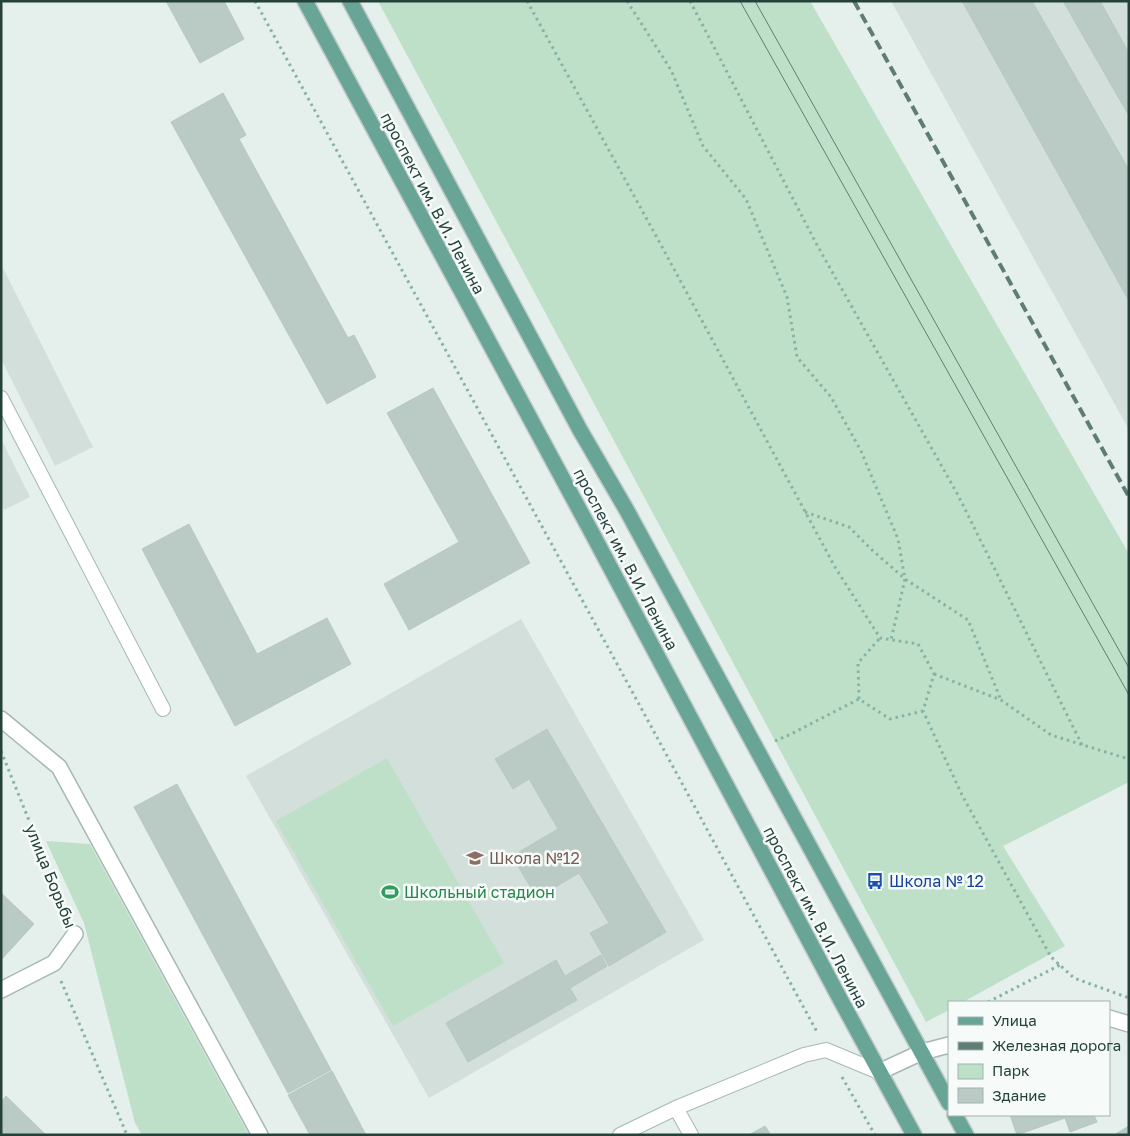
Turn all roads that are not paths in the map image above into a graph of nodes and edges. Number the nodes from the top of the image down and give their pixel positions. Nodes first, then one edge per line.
1 (305, 1) edge
2 (350, 1) edge
3 (1, 398) edge
4 (163, 709) dead end
5 (1, 719) edge
6 (75, 934) road end
7 (1, 990) edge
8 (1110, 1018) edge
9 (1129, 1024) edge
10 (948, 1045) edge
11 (922, 1052) junction
12 (879, 1072) junction
13 (948, 1101) edge
14 (676, 1108) junction
15 (956, 1116) edge
16 (260, 1135) edge
17 (620, 1135) edge
18 (690, 1135) edge
19 (914, 1135) edge
20 (966, 1135) edge

1 - 12 main road, проспект им. В.И. Ленина
2 - 11 main road, проспект им. В.И. Ленина
3 - 4 lane
5 - 16 street
6 - 7 street, улица Борьбы
8 - 9 street
10 - 11 street
11 - 12 street
11 - 13 main road, проспект им. В.И. Ленина
12 - 14 lane
12 - 19 main road, проспект им. В.И. Ленина
14 - 17 lane
14 - 18 lane
15 - 20 main road

